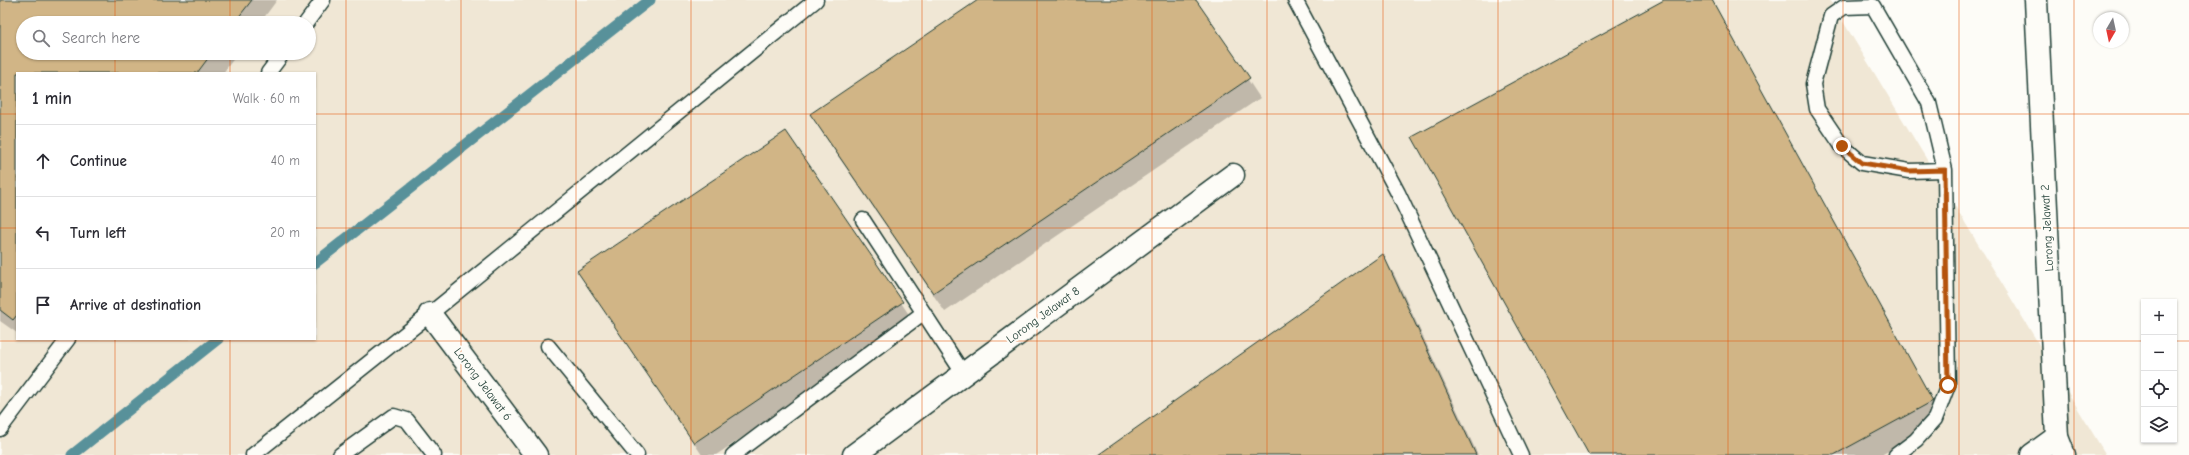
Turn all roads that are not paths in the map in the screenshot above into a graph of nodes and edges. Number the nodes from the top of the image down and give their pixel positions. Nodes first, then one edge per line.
1 (323, 0) edge
2 (816, 0) edge
3 (1295, 0) edge
4 (2036, 0) edge
5 (1871, 3) edge
6 (311, 16) edge
7 (278, 60) edge
8 (269, 72) edge
9 (1945, 170) junction
10 (1233, 175) dead end
11 (863, 220) dead end
12 (923, 313) junction
13 (430, 314) junction
14 (67, 340) edge
15 (548, 346) dead end
16 (963, 373) junction
17 (0, 429) edge
18 (2061, 446) edge
19 (253, 455) edge
20 (340, 455) edge
21 (434, 455) edge
22 (536, 455) edge
23 (637, 455) edge
24 (734, 455) edge
25 (854, 455) edge
26 (1522, 455) edge
27 (1896, 455) edge
28 (2032, 455) edge

1 - 6 lane
2 - 13 lane
3 - 26 lane
4 - 18 street, Lorong Jelawat 2
5 - 9 lane
5 - 9 lane
7 - 8 lane
9 - 27 lane
10 - 16 street, Lorong Jelawat 8
11 - 12 lane
12 - 16 lane
12 - 24 lane
13 - 19 lane
13 - 22 street, Lorong Jelawat 6
14 - 17 lane
15 - 23 lane
16 - 25 street, Lorong Jelawat 8
18 - 28 street
20 - 21 lane

